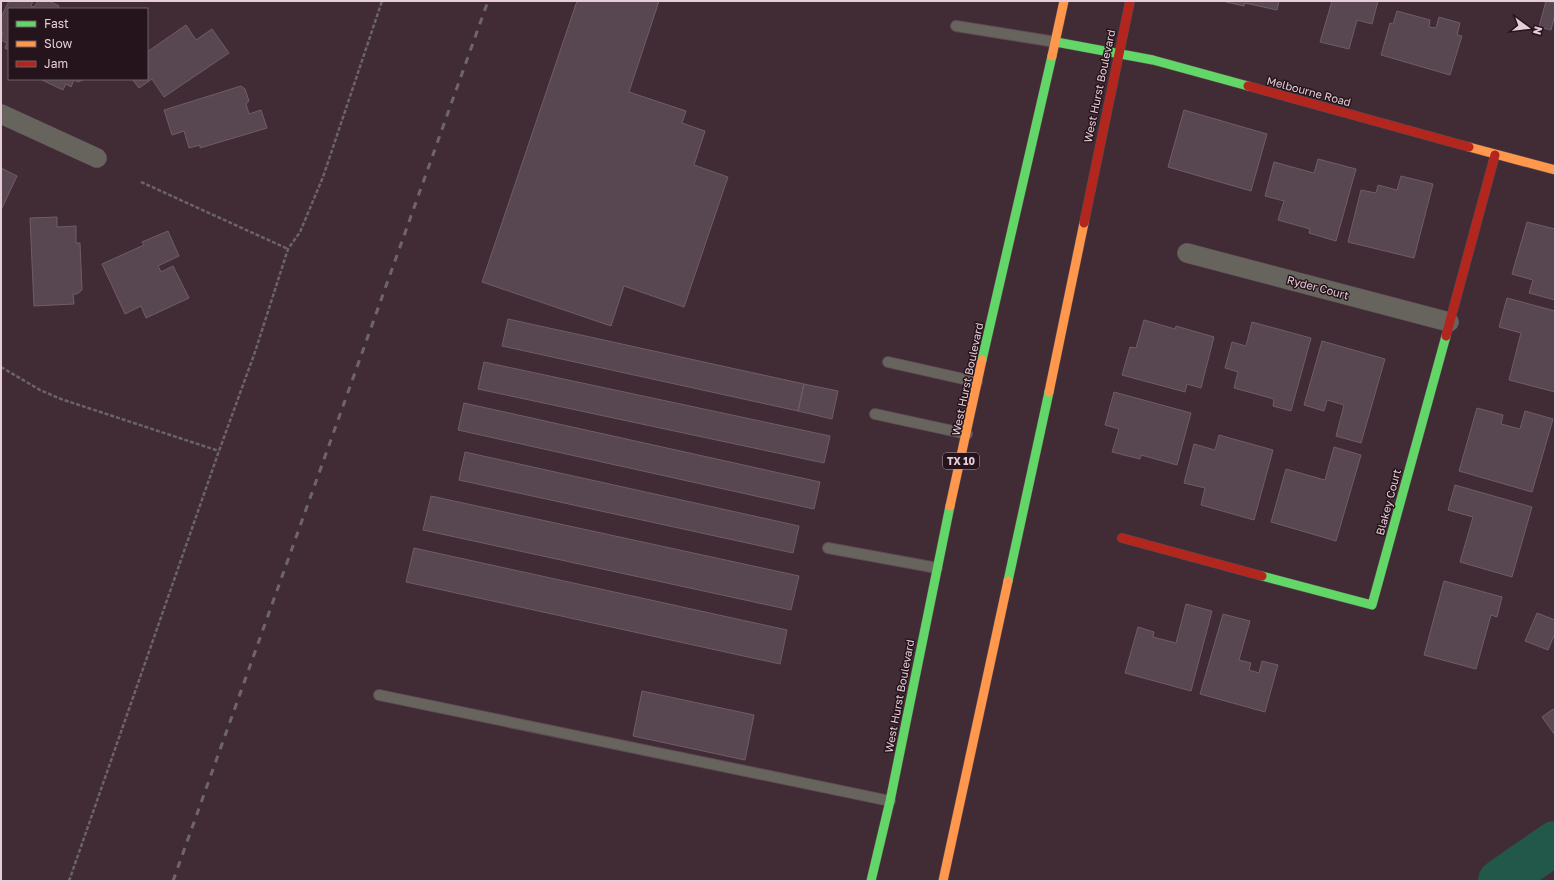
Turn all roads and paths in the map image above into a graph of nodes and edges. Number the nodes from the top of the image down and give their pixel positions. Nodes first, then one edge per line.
1 (382, 1) edge
2 (1064, 1) edge
3 (1130, 1) edge
4 (956, 26) dead end
5 (1056, 42) junction
6 (1118, 54) junction
7 (1, 114) edge
8 (1495, 154) junction
9 (97, 158) dead end
10 (1555, 170) edge
11 (141, 182) dead end
12 (288, 249) junction
13 (1187, 253) dead end
14 (1449, 322) junction
15 (888, 362) dead end
16 (1, 367) edge
17 (977, 382) junction
18 (875, 414) dead end
19 (967, 434) junction
20 (219, 451) junction
21 (1122, 538) dead end
22 (828, 548) dead end
23 (937, 568) junction
24 (378, 695) dead end
25 (890, 801) junction
26 (70, 881) edge
27 (871, 881) edge
28 (943, 881) edge

1 - 12 path
2 - 5 main road, West Hurst Boulevard / TX 10
3 - 6 main road, West Hurst Boulevard
4 - 5 lane
5 - 6 main road, Melbourne Road
5 - 17 main road, West Hurst Boulevard / TX 10
6 - 8 main road, Melbourne Road
6 - 28 main road, West Hurst Boulevard
7 - 9 street
8 - 10 main road, Melbourne Road
8 - 14 main road, Blakey Court
11 - 12 path
12 - 20 path
13 - 14 street, Ryder Court
14 - 21 main road, Blakey Court
15 - 17 lane
16 - 20 path
17 - 19 main road, West Hurst Boulevard / TX 10
18 - 19 lane
19 - 23 main road, West Hurst Boulevard / TX 10
20 - 26 path
22 - 23 lane
23 - 25 main road, West Hurst Boulevard / TX 10
24 - 25 lane
25 - 27 main road, West Hurst Boulevard / TX 10

